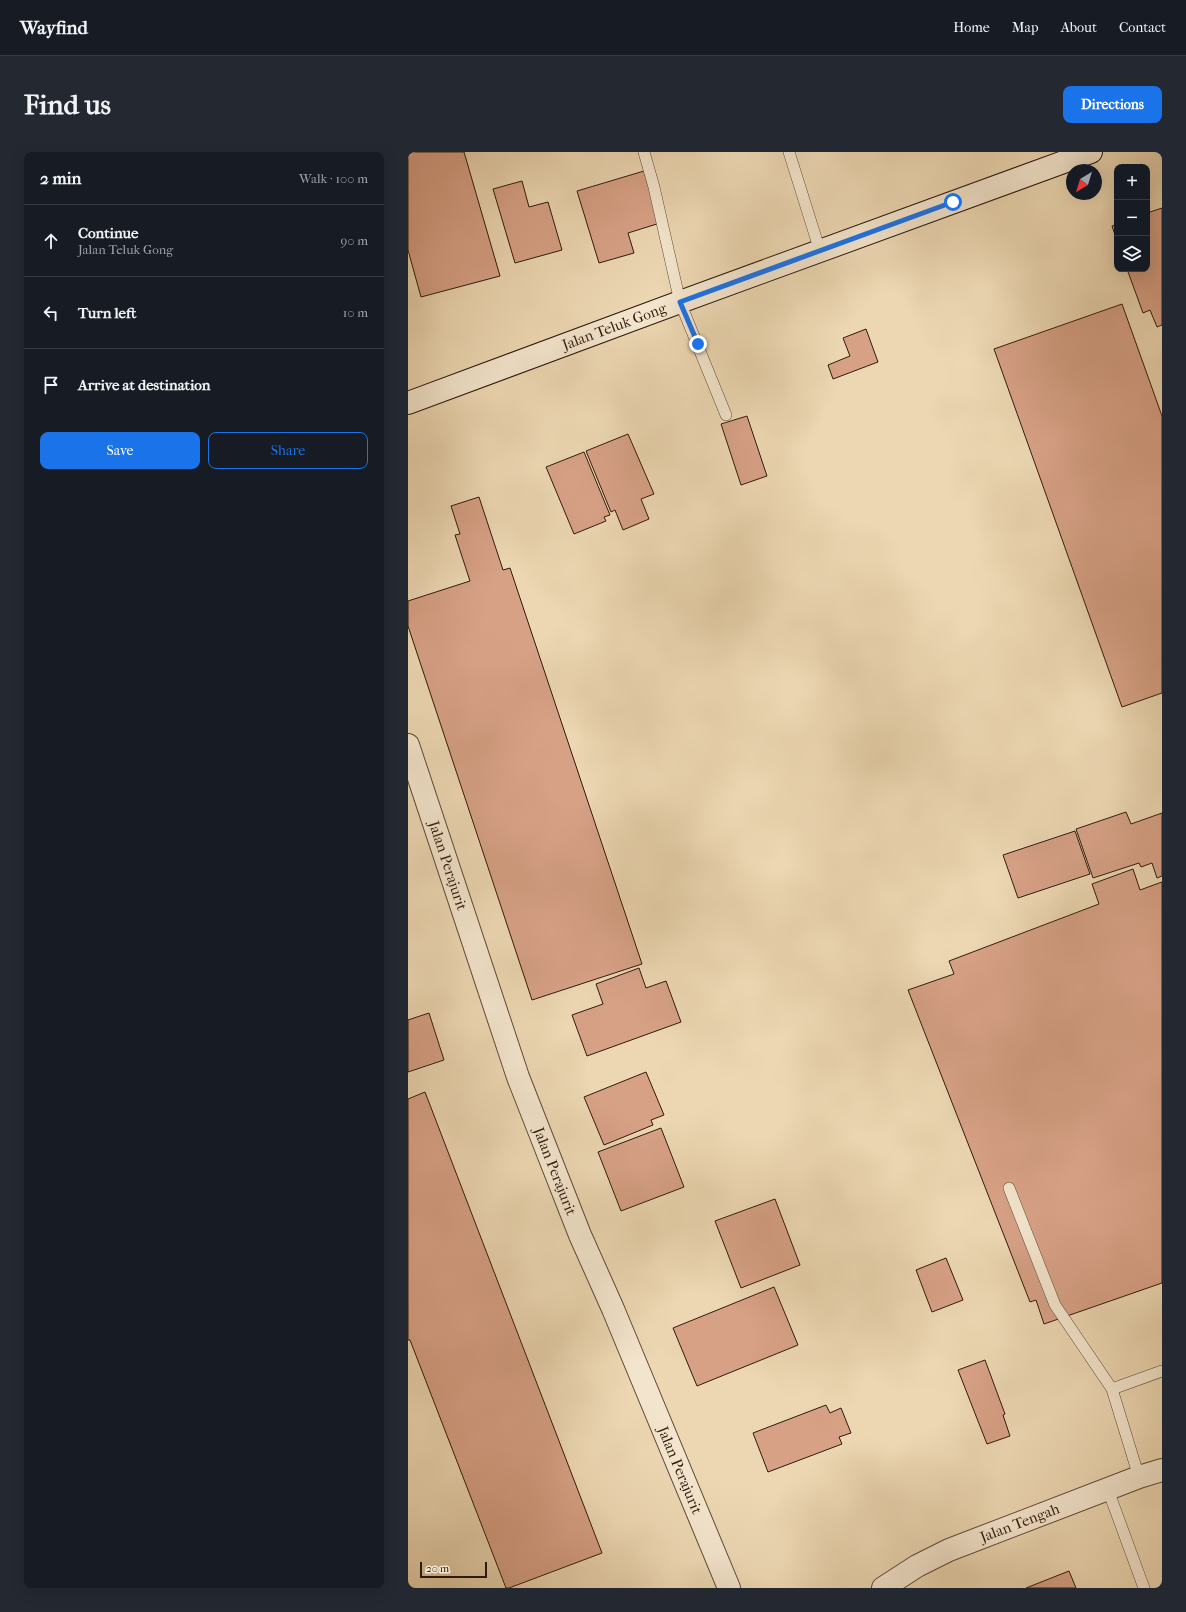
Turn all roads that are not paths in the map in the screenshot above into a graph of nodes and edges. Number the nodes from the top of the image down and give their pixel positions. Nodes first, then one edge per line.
1 (644, 152) edge
2 (789, 152) edge
3 (1091, 152) edge
4 (1055, 158) edge
5 (820, 251) junction
6 (680, 302) junction
7 (408, 403) edge
8 (726, 415) dead end
9 (408, 745) edge
10 (1009, 1188) dead end
11 (1162, 1370) edge
12 (1112, 1389) junction
13 (1162, 1470) edge
14 (1140, 1477) junction
15 (1108, 1490) junction
16 (729, 1588) edge
17 (883, 1588) edge
18 (1144, 1588) edge

1 - 6 lane
2 - 5 lane
3 - 4 street, Jalan Teluk Gong
4 - 5 street, Jalan Teluk Gong
5 - 6 street, Jalan Teluk Gong
6 - 7 street, Jalan Teluk Gong
6 - 8 lane
9 - 16 street, Jalan Perajurit
10 - 12 lane
11 - 12 lane
12 - 14 lane
13 - 14 street, Jalan Tengah
14 - 15 street, Jalan Tengah
15 - 17 street, Jalan Tengah
15 - 18 lane

